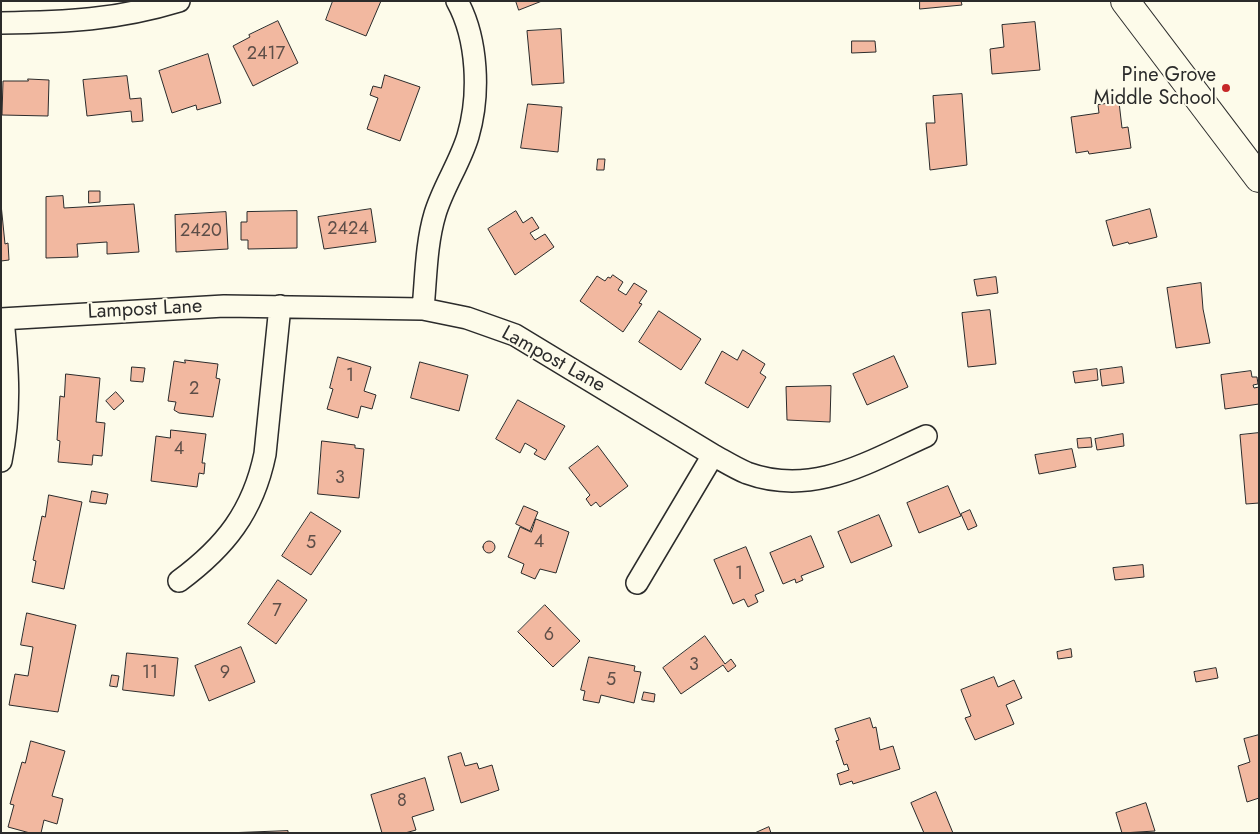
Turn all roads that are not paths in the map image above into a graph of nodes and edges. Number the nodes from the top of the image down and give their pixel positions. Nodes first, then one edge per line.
1 (179, 1) edge
2 (457, 1) edge
3 (1125, 1) edge
4 (1, 22) edge
5 (1259, 178) edge
6 (280, 306) junction
7 (423, 309) junction
8 (2, 319) edge
9 (926, 436) dead end
10 (713, 455) junction
11 (1, 461) edge
12 (179, 581) dead end
13 (637, 583) dead end

1 - 4 street
2 - 7 street
3 - 5 street
6 - 7 street, Lampost Lane
6 - 8 street, Lampost Lane
6 - 12 street
7 - 10 street, Lampost Lane
8 - 11 street
9 - 10 street, Lampost Lane
10 - 13 street

